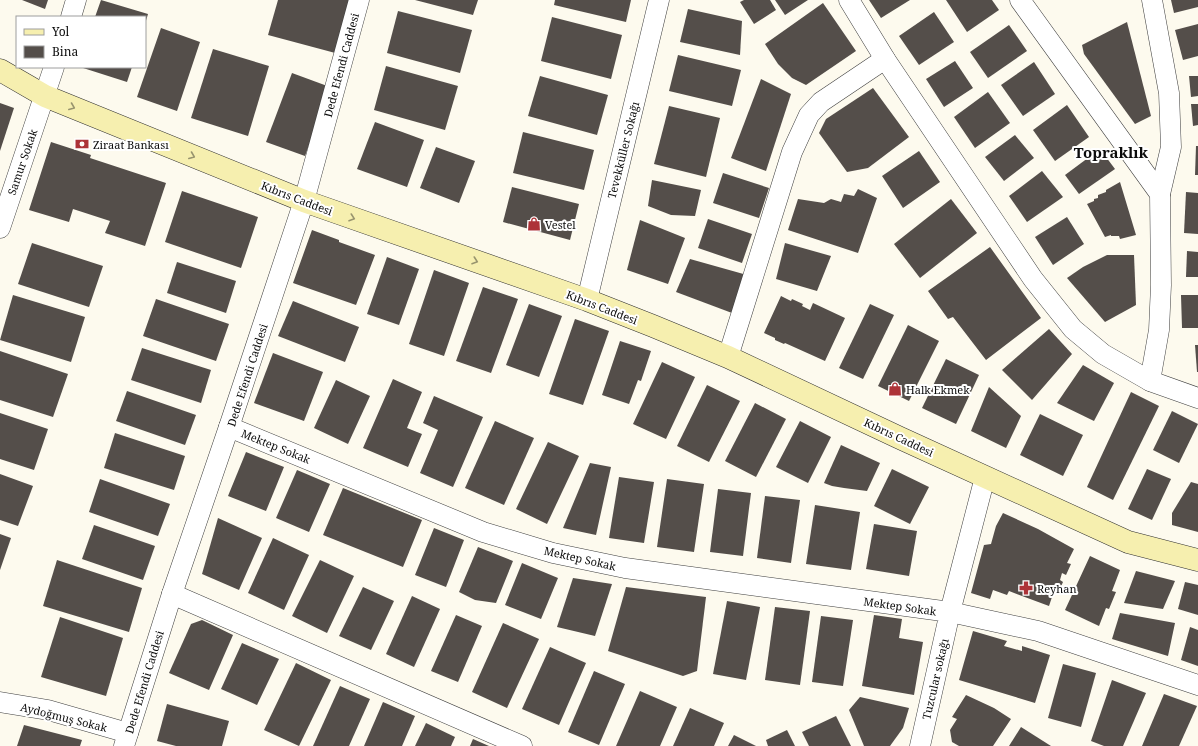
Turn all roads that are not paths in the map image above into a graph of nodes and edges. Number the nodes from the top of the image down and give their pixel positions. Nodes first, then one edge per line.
1 (76, 0) edge
2 (359, 0) edge
3 (659, 0) edge
4 (849, 0) edge
5 (1020, 0) edge
6 (1152, 0) edge
7 (71, 16) edge
8 (885, 59) junction
9 (54, 68) edge
10 (0, 70) edge
11 (45, 96) junction
12 (1160, 194) junction
13 (304, 201) junction
14 (0, 228) edge
15 (587, 300) junction
16 (728, 357) junction
17 (1150, 381) junction
18 (1198, 398) edge
19 (229, 427) junction
20 (985, 477) junction
21 (1198, 560) edge
22 (172, 594) junction
23 (950, 612) junction
24 (1198, 685) edge
25 (0, 702) edge
26 (126, 739) edge
27 (522, 746) edge
28 (920, 746) edge

1 - 7 street
2 - 13 street, Dede Efendi Caddesi
3 - 15 street, Tevekküller Sokağı
4 - 8 street
5 - 12 street
6 - 12 street
8 - 16 street
8 - 17 street
9 - 11 street, Samur Sokak
10 - 11 main road, Kıbrıs Caddesi
11 -> 13 main road, Kıbrıs Caddesi
11 - 14 street, Samur Sokak
12 - 17 street
13 -> 15 main road, Kıbrıs Caddesi
13 - 19 street, Dede Efendi Caddesi
15 - 16 main road, Kıbrıs Caddesi
16 - 20 main road, Kıbrıs Caddesi
17 - 18 street
19 - 22 street, Dede Efendi Caddesi
19 - 23 street, Mektep Sokak
20 - 21 main road, Kıbrıs Caddesi
20 - 23 street, Tuzcular sokağı
22 - 26 street, Dede Efendi Caddesi
22 - 27 street
23 - 24 street, Mektep Sokak
23 - 28 street, Tuzcular sokağı
25 - 26 street, Aydoğmuş Sokak

